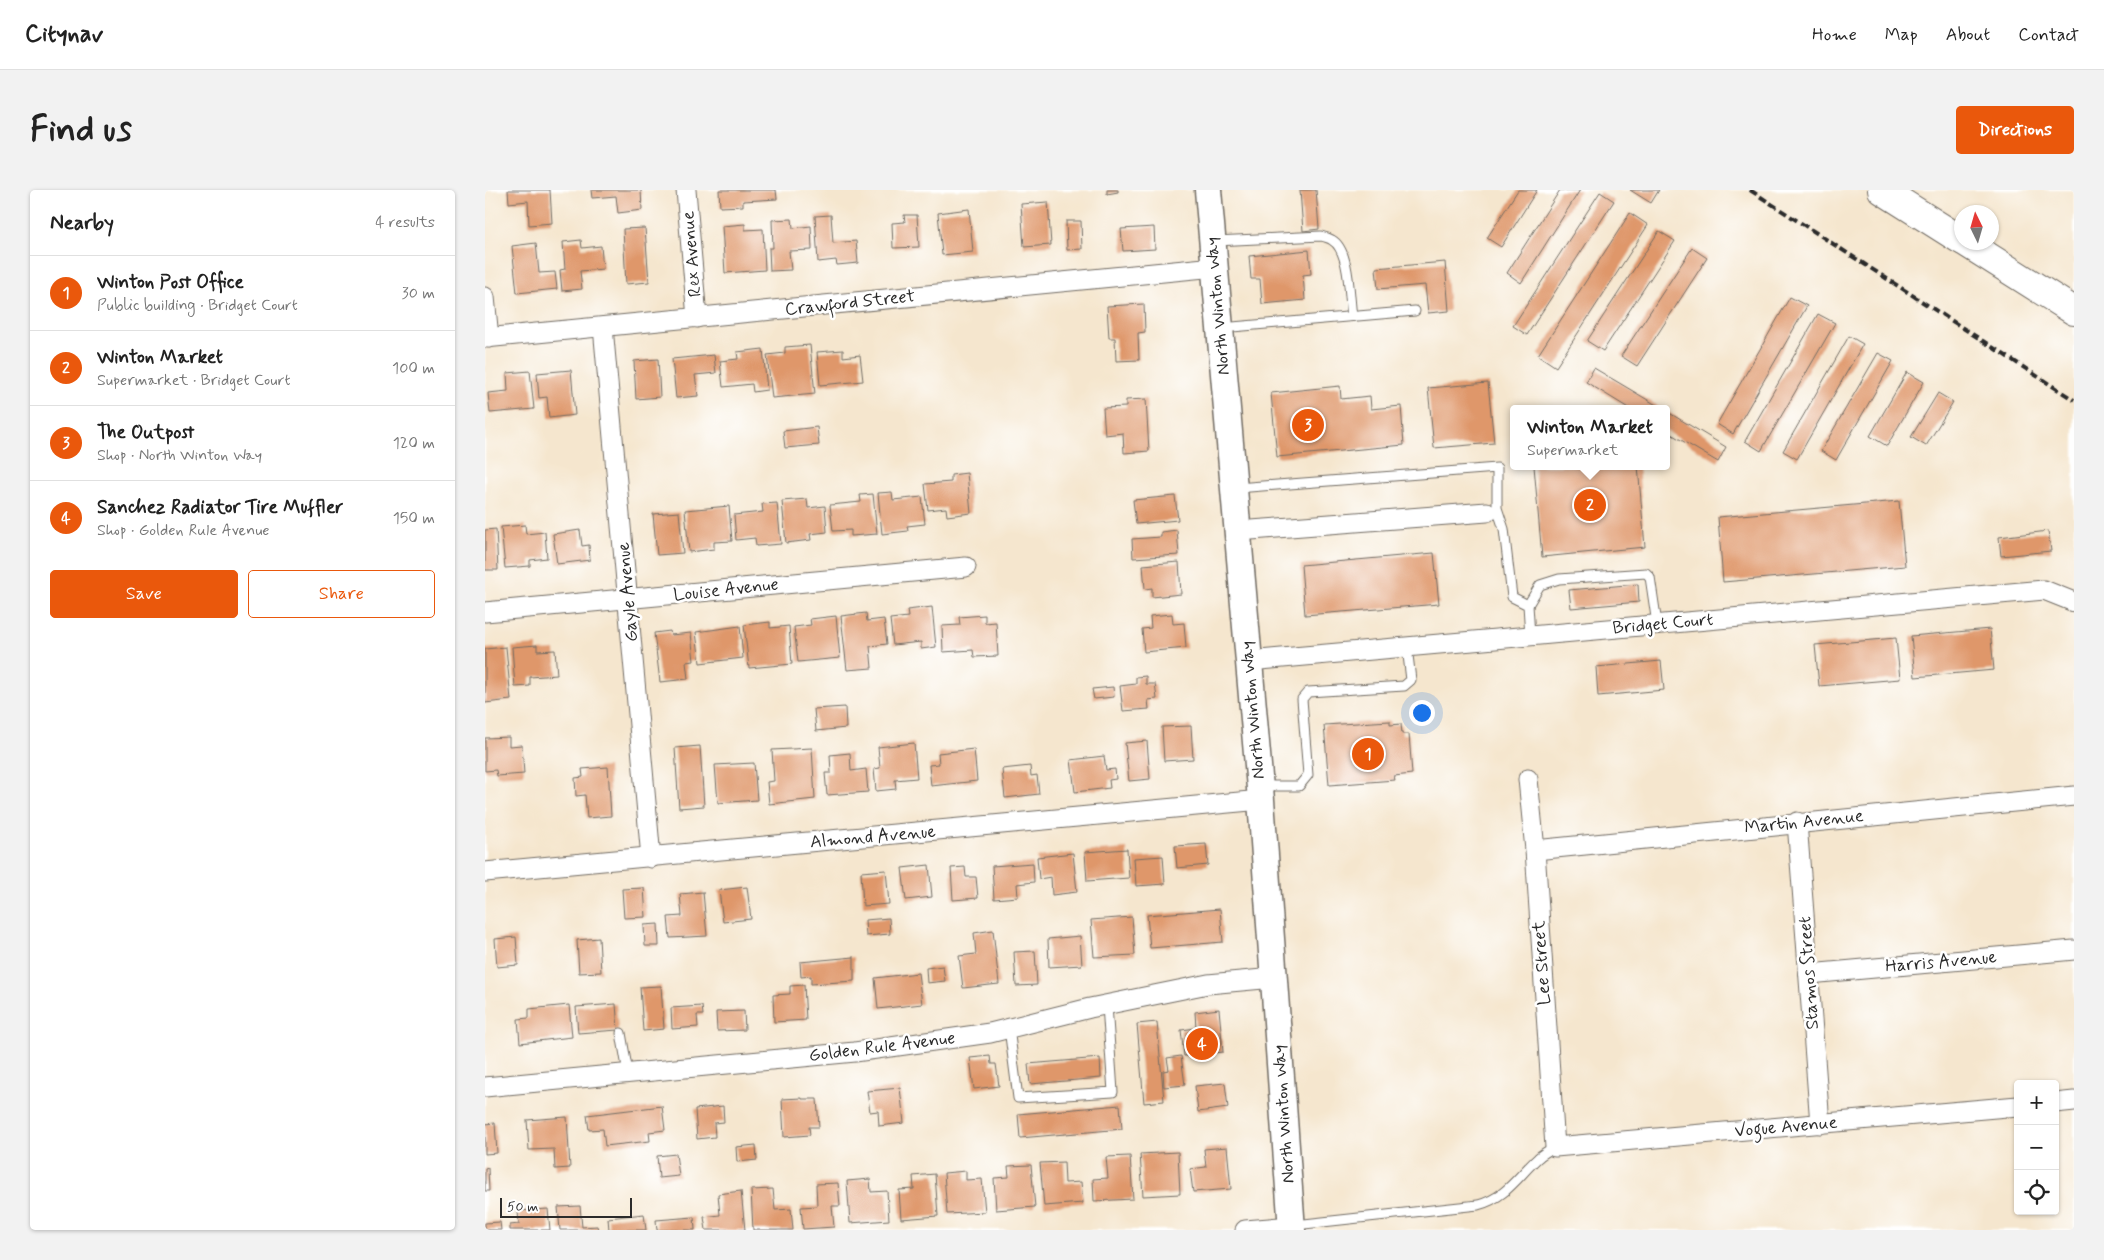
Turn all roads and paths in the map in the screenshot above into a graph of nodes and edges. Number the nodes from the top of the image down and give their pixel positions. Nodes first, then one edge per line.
1 (686, 190) edge
2 (1208, 190) edge
3 (1882, 190) edge
4 (1954, 236) edge
5 (1213, 241) junction
6 (1978, 250) edge
7 (1215, 267) junction
8 (485, 297) edge
9 (1415, 311) dead end
10 (2074, 311) edge
11 (1352, 316) junction
12 (697, 318) junction
13 (603, 327) junction
14 (1220, 328) junction
15 (487, 338) edge
16 (1234, 488) junction
17 (1491, 510) junction
18 (1238, 531) junction
19 (967, 567) dead end
20 (628, 599) junction
21 (2074, 602) edge
22 (1528, 605) junction
23 (485, 612) edge
24 (1657, 624) junction
25 (1530, 636) junction
26 (1407, 647) junction
27 (1249, 661) junction
28 (1528, 779) dead end
29 (1261, 793) junction
30 (2074, 796) edge
31 (1797, 822) junction
32 (1535, 850) junction
33 (651, 858) junction
34 (485, 872) edge
35 (2074, 950) edge
36 (1809, 974) junction
37 (1274, 978) junction
38 (1107, 1005) junction
39 (1009, 1028) junction
40 (621, 1033) dead end
41 (628, 1074) junction
42 (485, 1087) edge
43 (2074, 1101) edge
44 (2059, 1103) edge
45 (2014, 1106) edge
46 (1820, 1124) junction
47 (1555, 1147) junction
48 (1292, 1228) edge
49 (1245, 1230) edge

1 - 12 street, Rex Avenue
2 - 5 main road, North Winton Way
3 - 4 main road
5 - 7 main road, North Winton Way
5 - 11 lane
6 - 10 main road
7 - 12 street, Crawford Street
7 - 14 main road, North Winton Way
8 - 15 street
9 - 11 lane
11 - 14 lane
12 - 13 street, Crawford Street
13 - 15 street, Crawford Street
13 - 20 street, Gayle Avenue
14 - 16 main road, North Winton Way
16 - 17 lane
16 - 18 main road, North Winton Way
17 - 18 street
17 - 22 lane
18 - 27 main road, North Winton Way
19 - 20 street, Louise Avenue
20 - 23 street, Louise Avenue
20 - 33 street, Gayle Avenue
21 - 24 street, Bridget Court
22 - 24 lane
22 - 25 lane
24 - 25 street, Bridget Court
25 - 26 street, Bridget Court
26 - 27 street, Bridget Court
26 - 29 lane
27 - 29 main road, North Winton Way
28 - 32 street, Lee Street
29 - 33 street, Almond Avenue
29 - 37 main road, North Winton Way
30 - 31 street, Martin Avenue
31 - 32 street, Martin Avenue
31 - 36 street, Stamos Street
32 - 47 street, Lee Street
33 - 34 street, Almond Avenue
35 - 36 street, Harris Avenue
36 - 46 street, Stamos Street
37 - 38 street, Golden Rule Avenue
37 - 48 main road, North Winton Way
38 - 39 street, Golden Rule Avenue
38 - 39 lane
39 - 41 street, Golden Rule Avenue
40 - 41 lane
41 - 42 street, Golden Rule Avenue
43 - 44 street
45 - 46 street, Vogue Avenue
46 - 47 street, Vogue Avenue
47 - 48 lane
48 - 49 street

